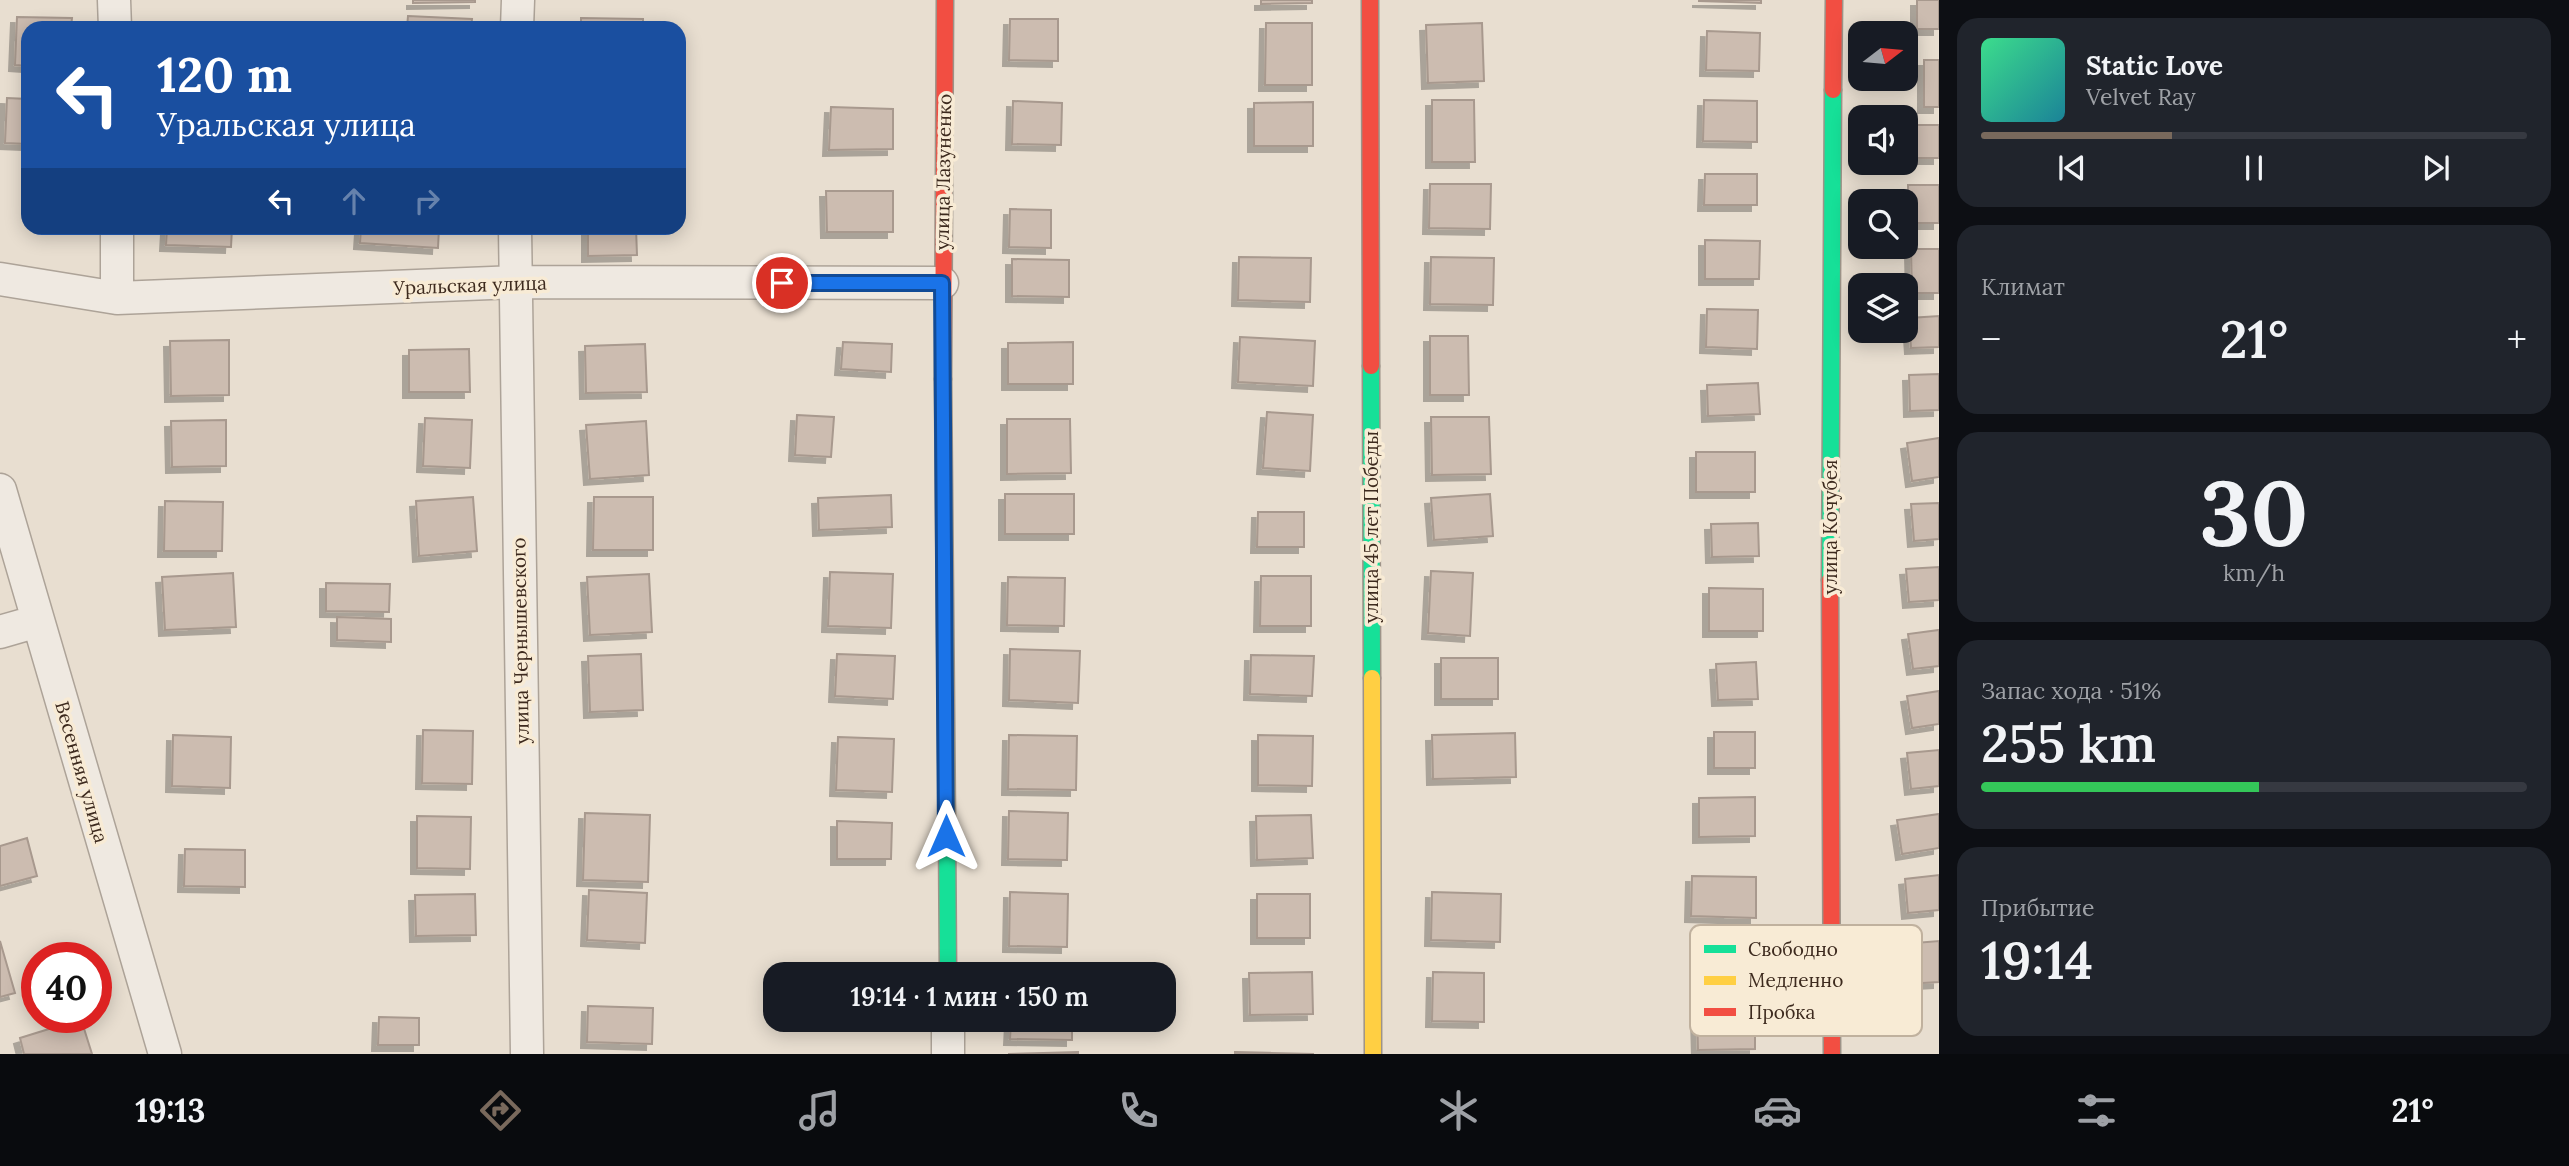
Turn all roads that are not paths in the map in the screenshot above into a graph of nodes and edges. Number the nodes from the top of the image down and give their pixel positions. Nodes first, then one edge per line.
1 (114, 0) edge
2 (518, 0) edge
3 (944, 0) edge
4 (1370, 0) edge
5 (1834, 0) edge
6 (115, 21) edge
7 (517, 21) edge
8 (117, 235) edge
9 (515, 235) edge
10 (0, 279) edge
11 (514, 282) junction
12 (942, 283) junction
13 (117, 298) junction
14 (0, 490) edge
15 (38, 621) junction
16 (0, 632) edge
17 (1831, 925) edge
18 (947, 962) edge
19 (948, 1032) edge
20 (1832, 1036) edge
21 (165, 1054) edge
22 (527, 1054) edge
23 (948, 1054) edge
24 (1373, 1054) edge
25 (1832, 1054) edge

1 - 6 street
2 - 7 street
3 - 12 street, улица Лазуненко
4 - 24 street, улица 45 лет Победы
5 - 17 street, улица Кочубея
8 - 13 street
9 - 11 street, улица Чернышевского
10 - 13 street, Уральская улица
11 - 12 street, Уральская улица
11 - 13 street, Уральская улица
11 - 22 street, улица Чернышевского
12 - 18 street, улица Лазуненко
14 - 15 street, Весенняя улица
15 - 16 street
15 - 21 street, Весенняя улица
19 - 23 street
20 - 25 street, улица Кочубея

